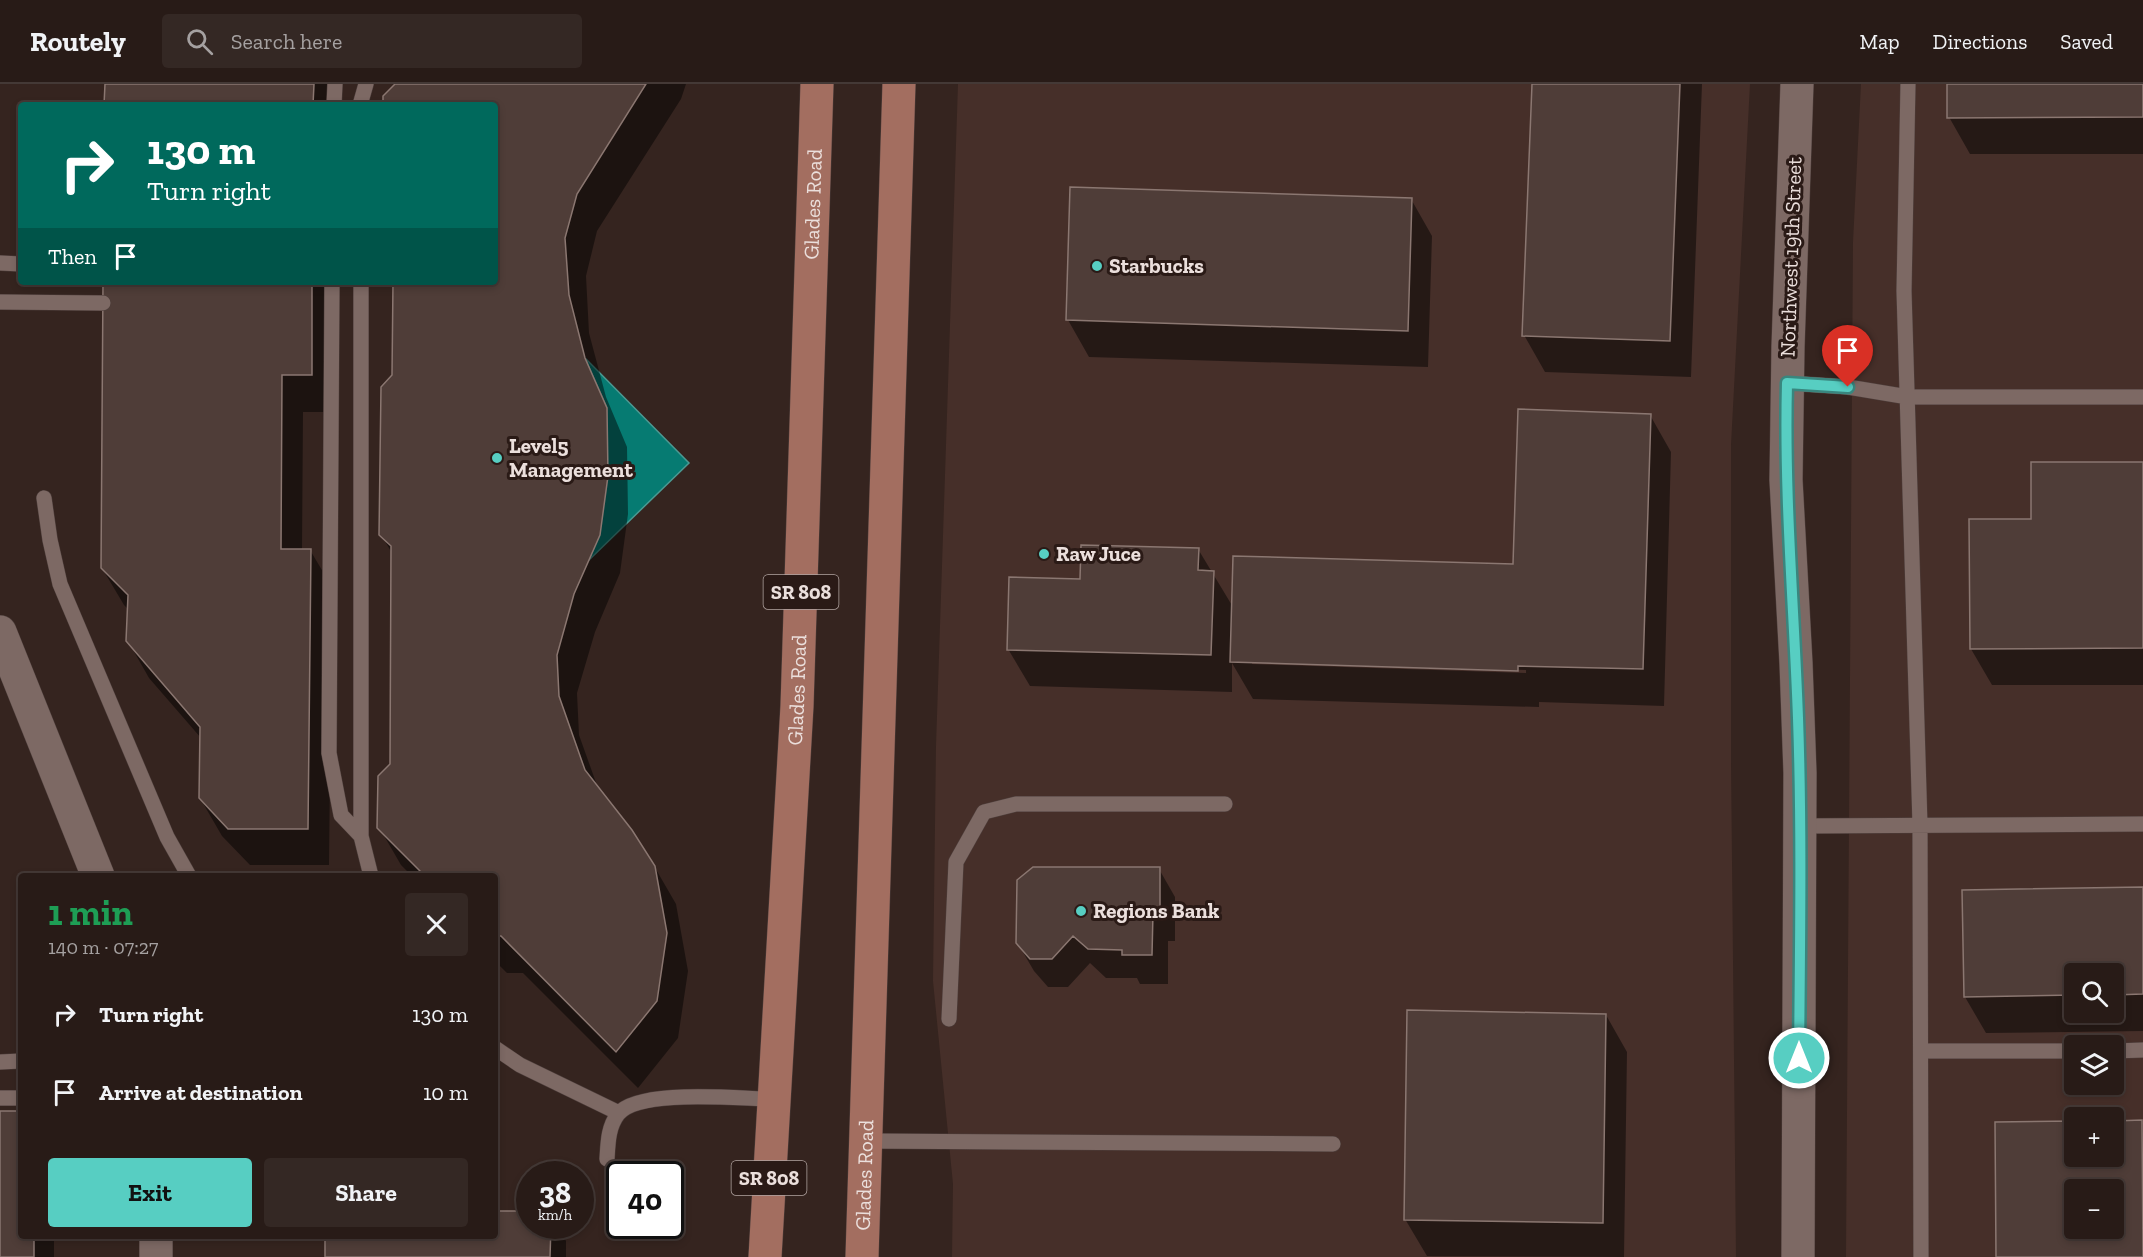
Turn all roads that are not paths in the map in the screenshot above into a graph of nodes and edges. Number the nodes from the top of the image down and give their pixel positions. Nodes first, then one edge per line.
1 (335, 84) edge
2 (366, 84) edge
3 (817, 84) edge
4 (899, 84) edge
5 (1797, 84) edge
6 (1908, 84) edge
7 (333, 102) edge
8 (361, 102) edge
9 (0, 263) edge
10 (18, 264) edge
11 (332, 285) edge
12 (361, 285) edge
13 (0, 302) edge
14 (103, 303) dead end
15 (1787, 383) junction
16 (1908, 396) junction
17 (2143, 397) edge
18 (44, 498) dead end
19 (0, 632) edge
20 (1225, 804) dead end
21 (2143, 824) edge
22 (1920, 825) junction
23 (1800, 826) junction
24 (362, 836) junction
25 (97, 873) edge
26 (187, 873) edge
27 (370, 873) edge
28 (949, 1019) dead end
29 (498, 1050) edge
30 (2143, 1050) edge
31 (2064, 1051) edge
32 (2124, 1051) edge
33 (1921, 1052) junction
34 (18, 1061) edge
35 (0, 1062) edge
36 (0, 1098) edge
37 (18, 1098) edge
38 (773, 1099) junction
39 (619, 1113) junction
40 (866, 1141) junction
41 (1333, 1144) dead end
42 (607, 1159) dead end
43 (156, 1239) edge
44 (156, 1257) edge
45 (765, 1257) edge
46 (862, 1257) edge
47 (1798, 1257) edge
48 (1921, 1257) edge

1 - 7 lane
2 - 8 lane
3 - 38 main road, Glades Road / SR 808
4 - 40 main road, Glades Road
5 - 15 street, Northwest 19th Street
6 - 16 lane
9 - 10 lane
11 - 24 lane
12 - 24 lane
13 - 14 lane
15 - 16 lane
15 - 23 street, Northwest 19th Street
16 - 17 lane
16 - 22 lane
18 - 26 lane
19 - 25 street
20 - 28 lane
21 - 22 lane
22 - 23 lane
22 - 33 lane
23 - 47 street, Northwest 19th Street
24 - 27 lane
29 - 39 lane
30 - 32 lane
31 - 33 lane
33 - 48 lane
34 - 35 lane
36 - 37 lane
38 - 39 lane
38 - 45 main road, Glades Road / SR 808
39 - 42 lane
40 - 41 lane
40 - 46 main road, Glades Road
43 - 44 street

